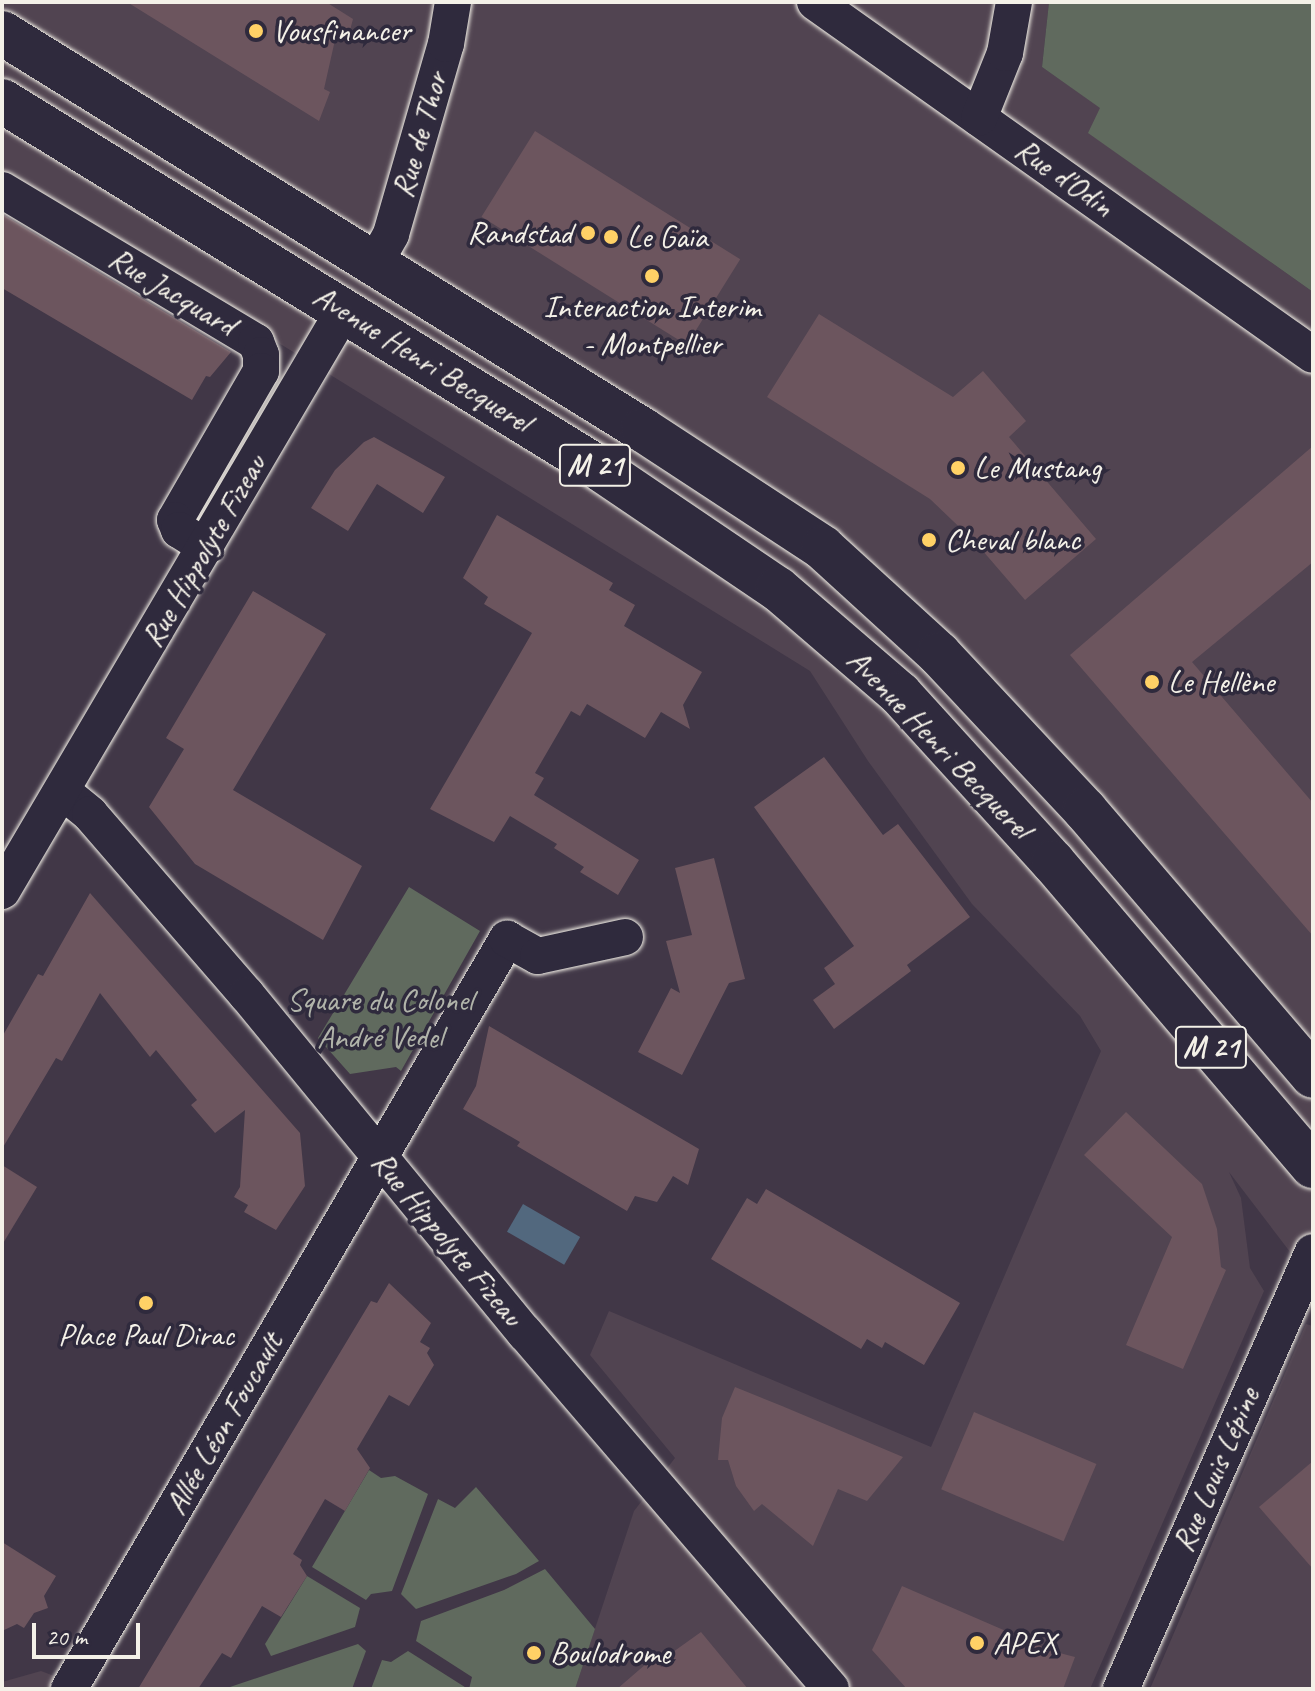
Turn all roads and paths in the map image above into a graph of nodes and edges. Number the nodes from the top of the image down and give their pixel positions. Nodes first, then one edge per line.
1 (453, 2) edge
2 (815, 2) edge
3 (1014, 2) edge
4 (2, 33) edge
5 (2, 101) edge
6 (979, 118) junction
7 (2, 190) edge
8 (374, 264) junction
9 (344, 310) junction
10 (1313, 355) edge
11 (206, 547) junction
12 (62, 791) junction
13 (2, 891) edge
14 (625, 937) dead end
15 (1313, 1076) edge
16 (380, 1160) junction
17 (1313, 1166) edge
18 (1313, 1252) edge
19 (69, 1689) edge
20 (831, 1689) edge
21 (1121, 1689) edge

1 - 8 street, Rue de Thor
2 - 6 street, Rue d'Odin
3 - 6 street
4 - 8 main road, Avenue Henri Becquerel / M 21
5 - 9 main road, Avenue Henri Becquerel / M 21
6 - 10 street, Rue d'Odin
7 - 11 street, Rue Jacquard
8 - 15 main road, Avenue Henri Becquerel / M 21
9 - 11 street, Rue Hippolyte Fizeau
9 - 17 main road, Avenue Henri Becquerel / M 21
11 - 12 street, Rue Hippolyte Fizeau
12 - 13 street, Rue Hippolyte Fizeau
12 - 16 street, Rue Hippolyte Fizeau
14 - 16 street, Allée Léon Foucault
16 - 19 street, Allée Léon Foucault
16 - 20 street, Rue Hippolyte Fizeau
18 - 21 street, Rue Louis Lépine

